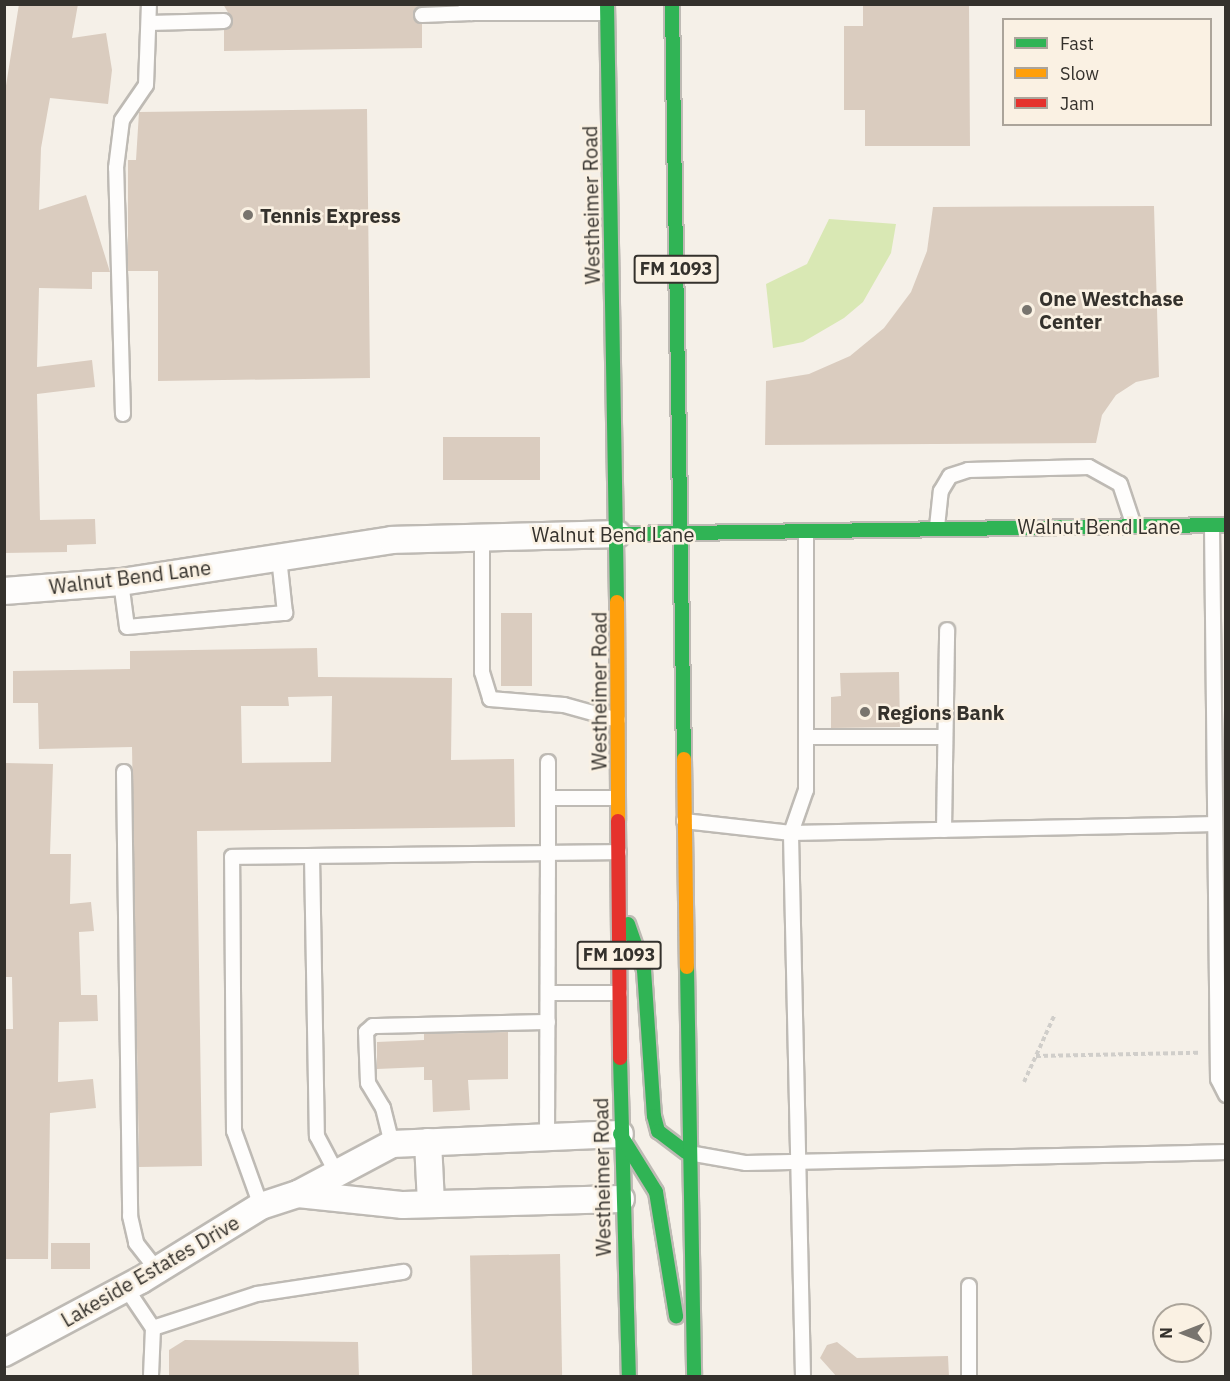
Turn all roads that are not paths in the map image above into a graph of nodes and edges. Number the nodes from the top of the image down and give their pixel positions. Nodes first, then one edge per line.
1 (149, 4) edge
2 (659, 4) edge
3 (672, 4) edge
4 (468, 9) edge
5 (607, 9) edge
6 (422, 15) dead end
7 (224, 21) dead end
8 (148, 23) junction
9 (673, 65) junction
10 (123, 414) dead end
11 (1219, 525) edge
12 (1134, 526) junction
13 (937, 527) junction
14 (806, 531) junction
15 (680, 533) junction
16 (617, 534) junction
17 (482, 536) junction
18 (279, 558) junction
19 (121, 582) junction
20 (4, 591) edge
21 (1219, 603) edge
22 (946, 630) dead end
23 (618, 720) junction
24 (806, 737) junction
25 (945, 737) junction
26 (548, 762) dead end
27 (124, 772) dead end
28 (548, 798) junction
29 (619, 798) junction
30 (683, 821) junction
31 (1215, 824) junction
32 (944, 830) junction
33 (791, 833) junction
34 (619, 852) junction
35 (548, 854) junction
36 (312, 856) junction
37 (619, 896) junction
38 (548, 993) junction
39 (620, 993) junction
40 (548, 1022) junction
41 (1226, 1095) edge
42 (620, 1134) junction
43 (547, 1137) junction
44 (428, 1142) junction
45 (392, 1144) junction
46 (686, 1152) junction
47 (1226, 1152) edge
48 (798, 1161) junction
49 (337, 1174) junction
50 (298, 1194) junction
51 (621, 1199) junction
52 (430, 1204) junction
53 (261, 1206) junction
54 (157, 1270) junction
55 (403, 1272) dead end
56 (969, 1286) dead end
57 (126, 1288) junction
58 (153, 1328) junction
59 (4, 1353) edge
60 (151, 1377) edge
61 (629, 1377) edge
62 (689, 1377) edge
63 (694, 1377) edge
64 (803, 1377) edge
65 (969, 1377) edge

1 - 8 lane
2 - 9 main road
3 - 9 main road, FM 1093
4 - 5 lane
4 - 6 lane
5 - 16 main road, Westheimer Road / FM 1093
7 - 8 lane
8 - 10 lane
9 - 15 main road, FM 1093
11 - 12 main road, Walnut Bend Lane
11 - 21 lane
12 - 13 main road, Walnut Bend Lane
12 - 13 lane
13 - 14 main road, Walnut Bend Lane
14 - 15 main road, Walnut Bend Lane
14 - 24 lane
15 - 16 main road, Walnut Bend Lane
15 - 30 main road, FM 1093
16 - 17 street, Walnut Bend Lane
16 - 23 main road, Westheimer Road / FM 1093
17 - 18 street, Walnut Bend Lane
17 - 23 lane
18 - 19 street, Walnut Bend Lane
18 - 19 lane
19 - 20 street, Walnut Bend Lane
21 - 31 lane
22 - 25 lane
23 - 29 main road, Westheimer Road / FM 1093
24 - 25 lane
24 - 33 lane
25 - 32 lane
26 - 28 lane
27 - 54 lane
28 - 29 lane
28 - 35 lane
29 - 34 main road, Westheimer Road / FM 1093
30 - 33 lane
30 - 46 main road, FM 1093
31 - 32 lane
31 - 41 lane
32 - 33 lane
33 - 48 lane
34 - 35 lane
34 - 37 main road, Westheimer Road / FM 1093
35 - 36 lane
35 - 38 lane
36 - 49 lane
36 - 53 lane
37 - 39 main road, Westheimer Road / FM 1093
37 - 46 main road
38 - 39 lane
38 - 40 lane
39 - 42 main road, Westheimer Road / FM 1093
40 - 43 lane
40 - 45 lane
42 - 43 street, Lakeside Estates Drive
42 - 51 main road, Westheimer Road / FM 1093
42 - 62 main road
43 - 44 street, Lakeside Estates Drive
44 - 45 street, Lakeside Estates Drive
44 - 52 street
45 - 49 street, Lakeside Estates Drive
46 - 48 lane
46 - 63 main road, FM 1093
47 - 48 lane
48 - 64 lane
49 - 50 street, Lakeside Estates Drive
50 - 52 street, Lakeside Estates Drive
50 - 53 street, Lakeside Estates Drive
51 - 52 street, Lakeside Estates Drive
51 - 61 main road, Westheimer Road / FM 1093
53 - 54 street, Lakeside Estates Drive
54 - 57 street, Lakeside Estates Drive
55 - 58 lane
56 - 65 lane
57 - 58 lane
57 - 59 street, Lakeside Estates Drive
58 - 60 lane

